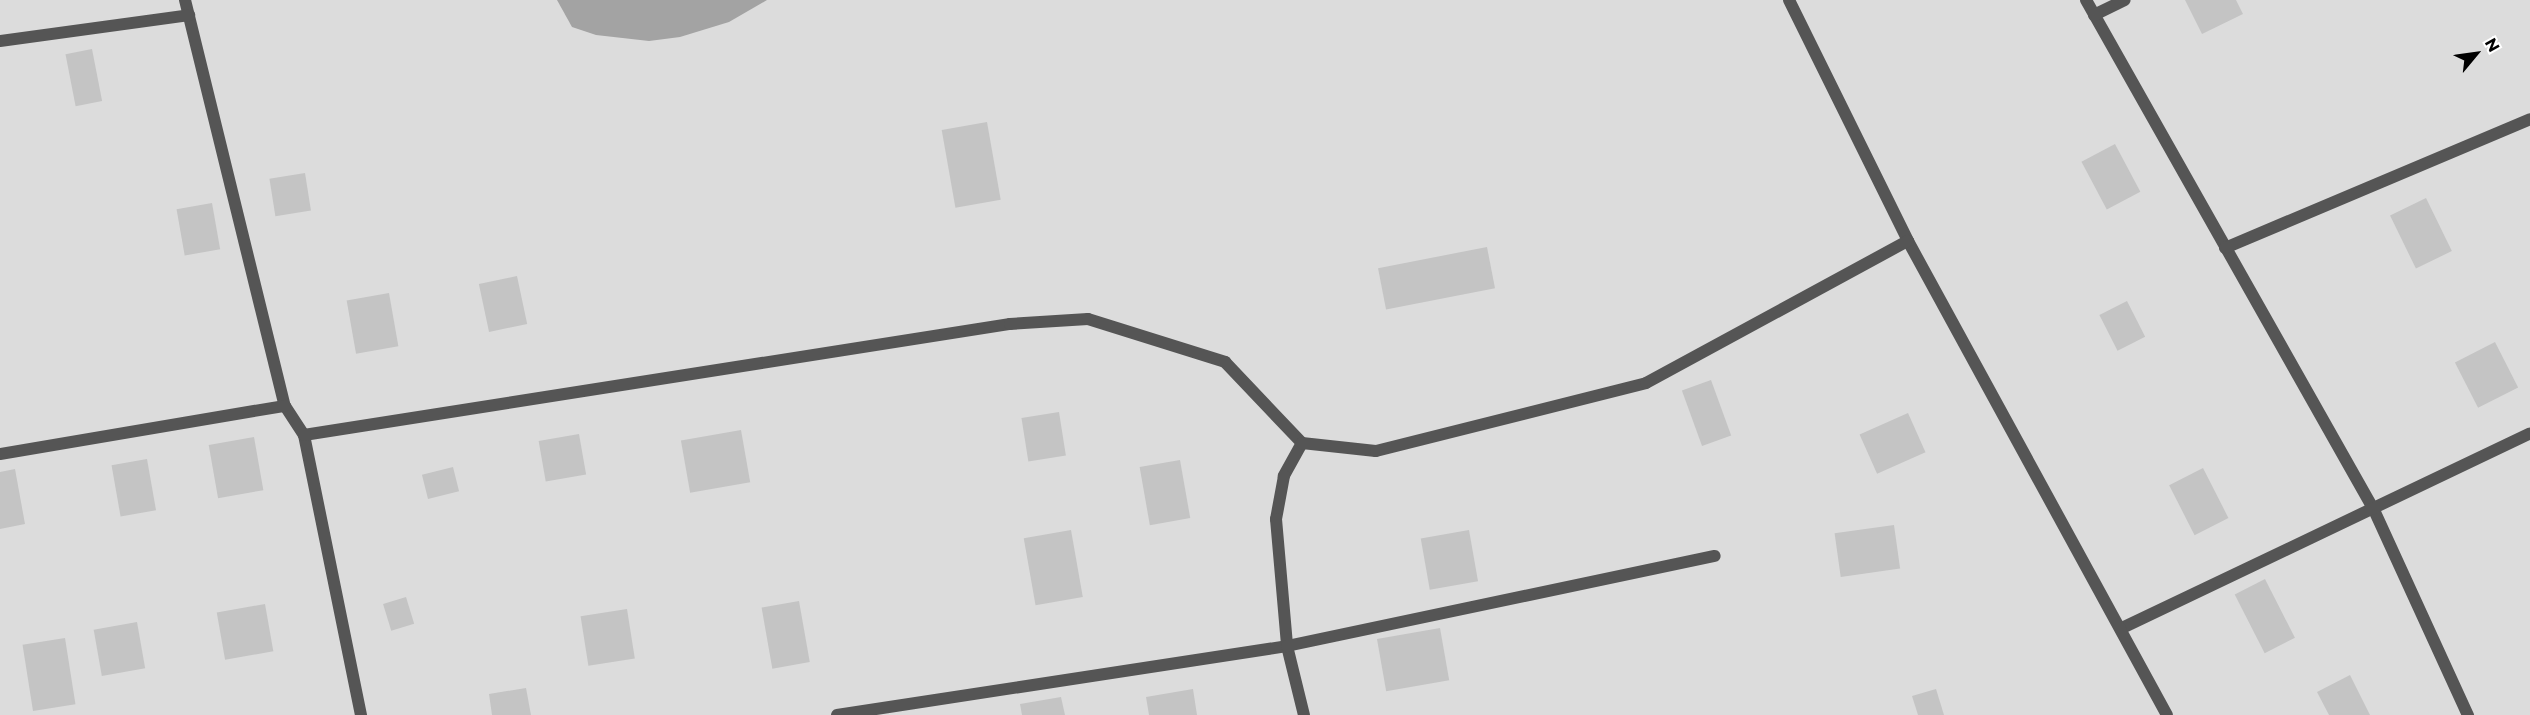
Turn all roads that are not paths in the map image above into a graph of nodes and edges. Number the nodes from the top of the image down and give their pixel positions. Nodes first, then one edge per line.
1 (185, 0) edge
2 (1789, 0) edge
3 (2086, 0) edge
4 (2125, 0) edge
5 (189, 15) junction
6 (2094, 15) junction
7 (0, 41) edge
8 (2530, 119) edge
9 (1908, 241) junction
10 (2226, 248) junction
11 (285, 406) junction
12 (2530, 434) edge
13 (304, 435) junction
14 (1302, 443) junction
15 (0, 454) edge
16 (2374, 510) junction
17 (1715, 556) dead end
18 (2122, 628) junction
19 (1287, 646) junction
20 (361, 715) edge
21 (837, 715) edge
22 (1304, 715) edge
23 (2167, 715) edge
24 (2468, 715) edge

1 - 5 street
2 - 9 street
3 - 6 street
4 - 6 street
5 - 7 street
5 - 11 street
6 - 10 street
8 - 10 street
9 - 14 street
9 - 18 street
10 - 16 street
11 - 13 street
11 - 15 street
12 - 16 street
13 - 14 street
13 - 20 street
14 - 19 street
16 - 18 street
16 - 24 street
17 - 19 street
18 - 23 street
19 - 21 street
19 - 22 street

